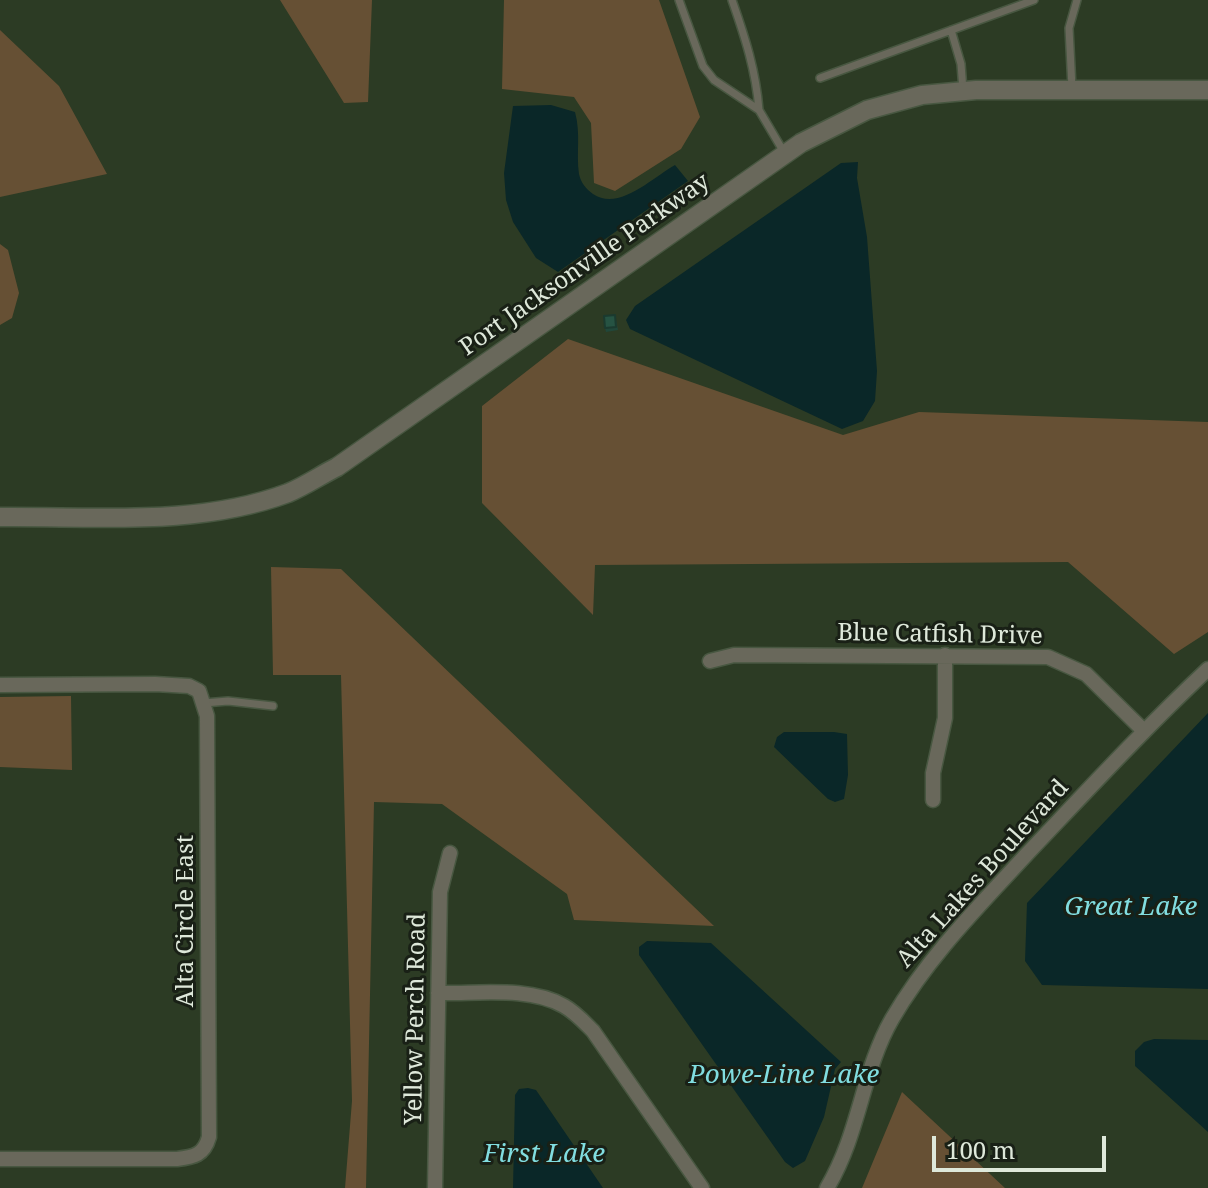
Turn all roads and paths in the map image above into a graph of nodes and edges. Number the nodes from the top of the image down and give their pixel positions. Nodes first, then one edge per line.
1 (679, 0) edge
2 (732, 0) edge
3 (1034, 0) edge
4 (1077, 0) edge
5 (951, 30) junction
6 (820, 78) dead end
7 (1073, 90) junction
8 (1208, 90) edge
9 (963, 91) junction
10 (759, 110) junction
11 (785, 155) junction
12 (0, 517) edge
13 (945, 655) junction
14 (710, 661) dead end
15 (1208, 669) edge
16 (0, 685) edge
17 (202, 697) junction
18 (273, 706) dead end
19 (1143, 730) junction
20 (933, 800) dead end
21 (450, 853) dead end
22 (438, 993) junction
23 (0, 1159) edge
24 (435, 1188) edge
25 (702, 1188) edge
26 (827, 1188) edge

1 - 10 lane
2 - 10 lane
3 - 5 lane
4 - 7 lane
5 - 6 lane
5 - 9 lane
7 - 8 street, Port Jacksonville Parkway
7 - 9 street, Port Jacksonville Parkway
9 - 11 street, Port Jacksonville Parkway
10 - 11 lane
11 - 12 street, Port Jacksonville Parkway
13 - 14 street, Blue Catfish Drive
13 - 19 street, Blue Catfish Drive
13 - 20 street
15 - 19 street, Alta Lakes Boulevard
16 - 17 street
17 - 18 lane
17 - 23 street, Alta Circle East
19 - 26 street, Alta Lakes Boulevard
21 - 22 street, Yellow Perch Road
22 - 24 street, Yellow Perch Road
22 - 25 street

